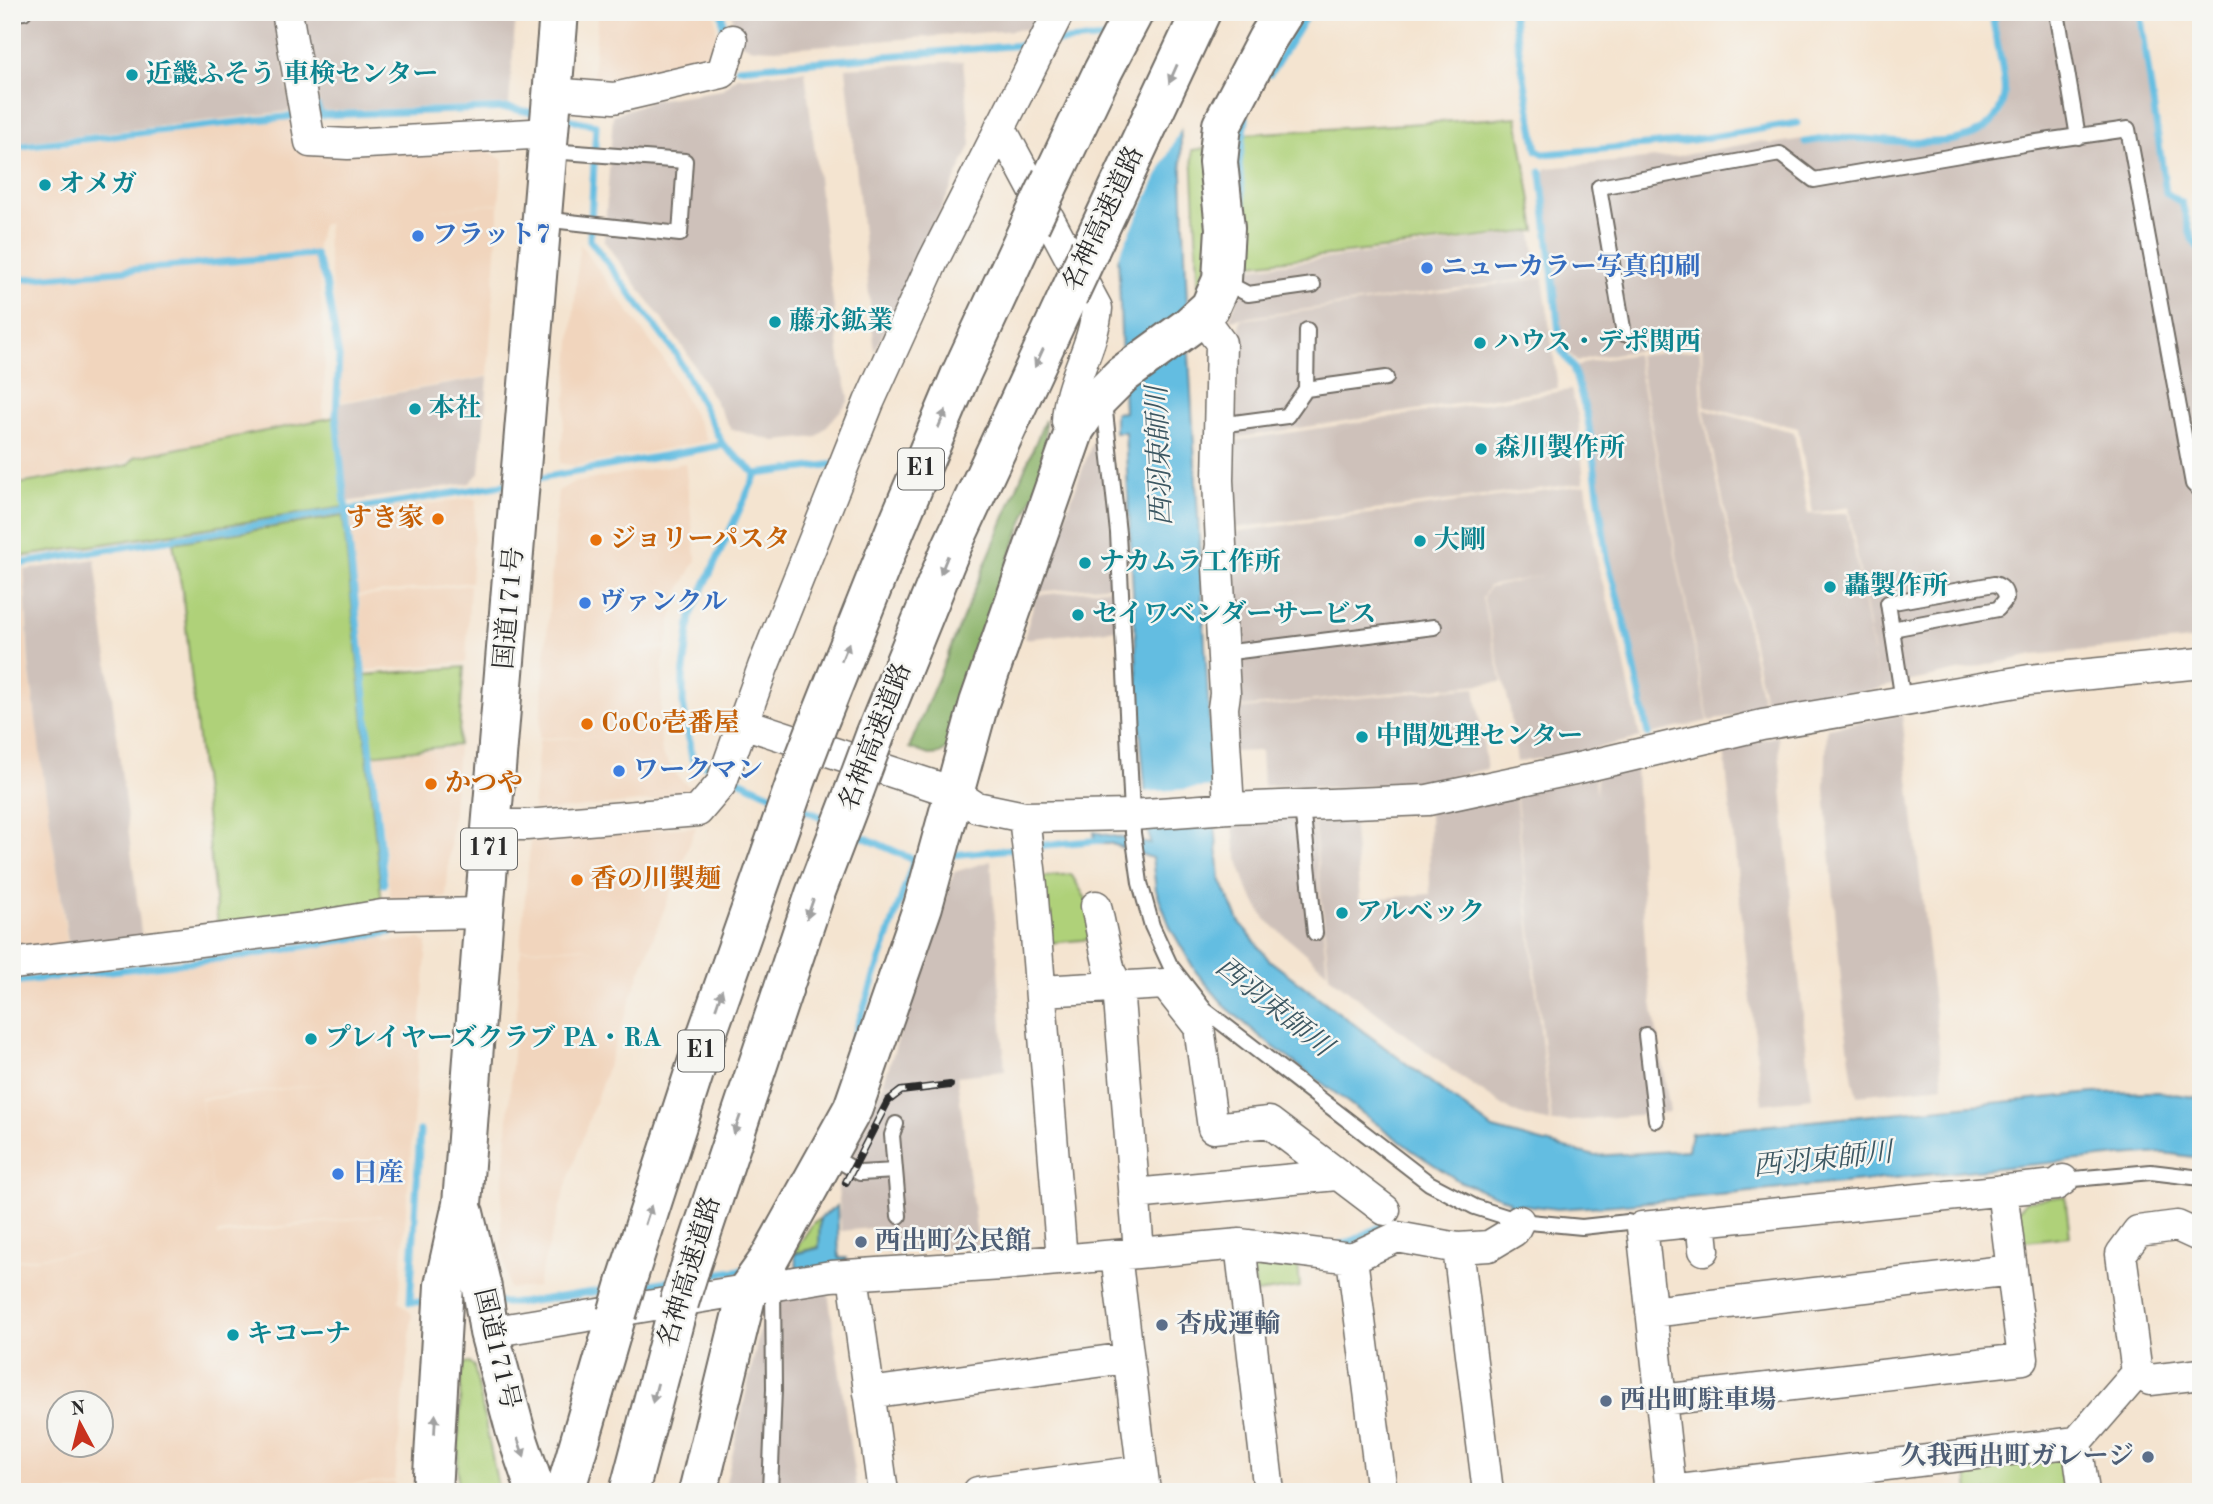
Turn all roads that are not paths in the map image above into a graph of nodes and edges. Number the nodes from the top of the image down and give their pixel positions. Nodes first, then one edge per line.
1 (24, 12) edge
2 (287, 12) edge
3 (559, 12) edge
4 (1134, 12) edge
5 (1201, 12) edge
6 (1284, 12) edge
7 (12, 13) edge
8 (2058, 18) dead end
9 (1049, 32) edge
10 (732, 40) dead end
11 (550, 120) junction
12 (1000, 127) junction
13 (2078, 137) junction
14 (541, 218) junction
15 (1222, 280) junction
16 (1313, 285) dead end
17 (1194, 321) junction
18 (1307, 330) dead end
19 (1623, 334) dead end
20 (1386, 378) dead end
21 (1113, 384) junction
22 (1306, 390) junction
23 (1219, 425) junction
24 (1075, 429) junction
25 (2201, 492) edge
26 (1434, 627) dead end
27 (1892, 629) junction
28 (1223, 653) junction
29 (2201, 663) edge
30 (1903, 701) junction
31 (743, 723) junction
32 (953, 792) junction
33 (1302, 806) junction
34 (1229, 808) junction
35 (1133, 824) junction
36 (491, 825) junction
37 (1026, 834) junction
38 (1096, 906) dead end
39 (484, 914) junction
40 (1315, 933) dead end
41 (12, 964) edge
42 (1118, 986) junction
43 (1041, 991) junction
44 (1646, 1034) dead end
45 (1656, 1120) dead end
46 (897, 1124) dead end
47 (827, 1154) junction
48 (895, 1171) junction
49 (1338, 1175) junction
50 (2201, 1178) edge
51 (2063, 1180) joint
52 (2002, 1190) junction
53 (462, 1204) junction
54 (1135, 1208) junction
55 (1385, 1210) dead end
56 (899, 1216) dead end
57 (1510, 1218) junction
58 (1642, 1227) junction
59 (2201, 1237) edge
60 (1240, 1244) junction
61 (1458, 1248) junction
62 (1128, 1253) junction
63 (1352, 1258) junction
64 (1062, 1260) junction
65 (2012, 1270) junction
66 (844, 1275) junction
67 (760, 1287) junction
68 (485, 1310) junction
69 (1651, 1312) junction
70 (1127, 1358) junction
71 (2137, 1373) junction
72 (2201, 1374) edge
73 (869, 1393) junction
74 (1661, 1400) junction
75 (2077, 1442) junction
76 (1144, 1481) edge
77 (432, 1492) edge
78 (536, 1492) edge
79 (565, 1492) edge
80 (629, 1492) edge
81 (698, 1492) edge
82 (770, 1492) edge
83 (883, 1492) edge
84 (978, 1492) edge
85 (1269, 1492) edge
86 (1382, 1492) edge
87 (1488, 1492) edge
88 (1671, 1492) edge
89 (2084, 1492) edge

1 - 7 lane
2 - 11 street
3 - 11 main road, 国道171号 / 171
79 -> 4 main road, E1, bridge
5 -> 80 main road, 名神高速道路 / E1, bridge
6 - 15 main road
8 - 13 lane
9 - 12 street
10 - 11 street
11 - 14 main road, 国道171号 / 171
11 - 14 lane
12 - 24 street
12 - 31 street
13 - 19 lane
13 - 25 lane
14 - 36 main road, 国道171号 / 171
15 - 16 lane
15 - 17 main road
17 - 21 main road
17 - 23 street
18 - 22 lane
20 - 22 lane
21 - 24 main road
21 - 35 lane
22 - 23 lane
23 - 28 street
24 - 32 main road
26 - 28 lane
27 - 27 lane
27 - 30 lane
28 - 34 street
29 - 30 street
30 - 33 street
31 - 32 street
31 - 36 street
32 - 37 street
32 - 47 main road
33 - 34 street
33 - 40 lane
34 - 35 street
35 - 37 street
35 - 57 lane
36 - 39 main road, 国道171号 / 171
37 - 43 street
38 - 42 street
39 - 41 street
39 - 53 main road, 国道171号 / 171
42 - 43 street
42 - 49 street
42 - 54 street
43 - 64 street
44 - 45 lane
46 - 48 lane
47 - 48 lane
47 - 67 main road
48 - 56 lane
49 - 54 street
49 - 55 street
50 - 51 lane
51 - 52 street
52 - 58 street
52 - 65 street
53 - 68 main road, 国道171号 / 171
77 -> 53 main road, 国道171号 / 171
54 - 62 street
57 - 58 lane
57 - 61 street
58 - 69 street
59 - 71 street
60 - 62 street
60 - 63 street
60 - 85 street
61 - 63 street
61 - 87 street
62 - 64 street
62 - 70 street
63 - 86 street
64 - 66 street
65 - 69 street
65 - 74 street
66 - 67 street
66 - 73 street
67 - 68 street
67 - 81 main road
67 - 82 lane
68 -> 78 main road, 国道171号 / 171
69 - 74 street
70 - 73 street
70 - 76 street
71 - 72 street
71 - 75 street
73 - 83 street
74 - 88 street
75 - 88 street
75 - 89 street
76 - 84 street

